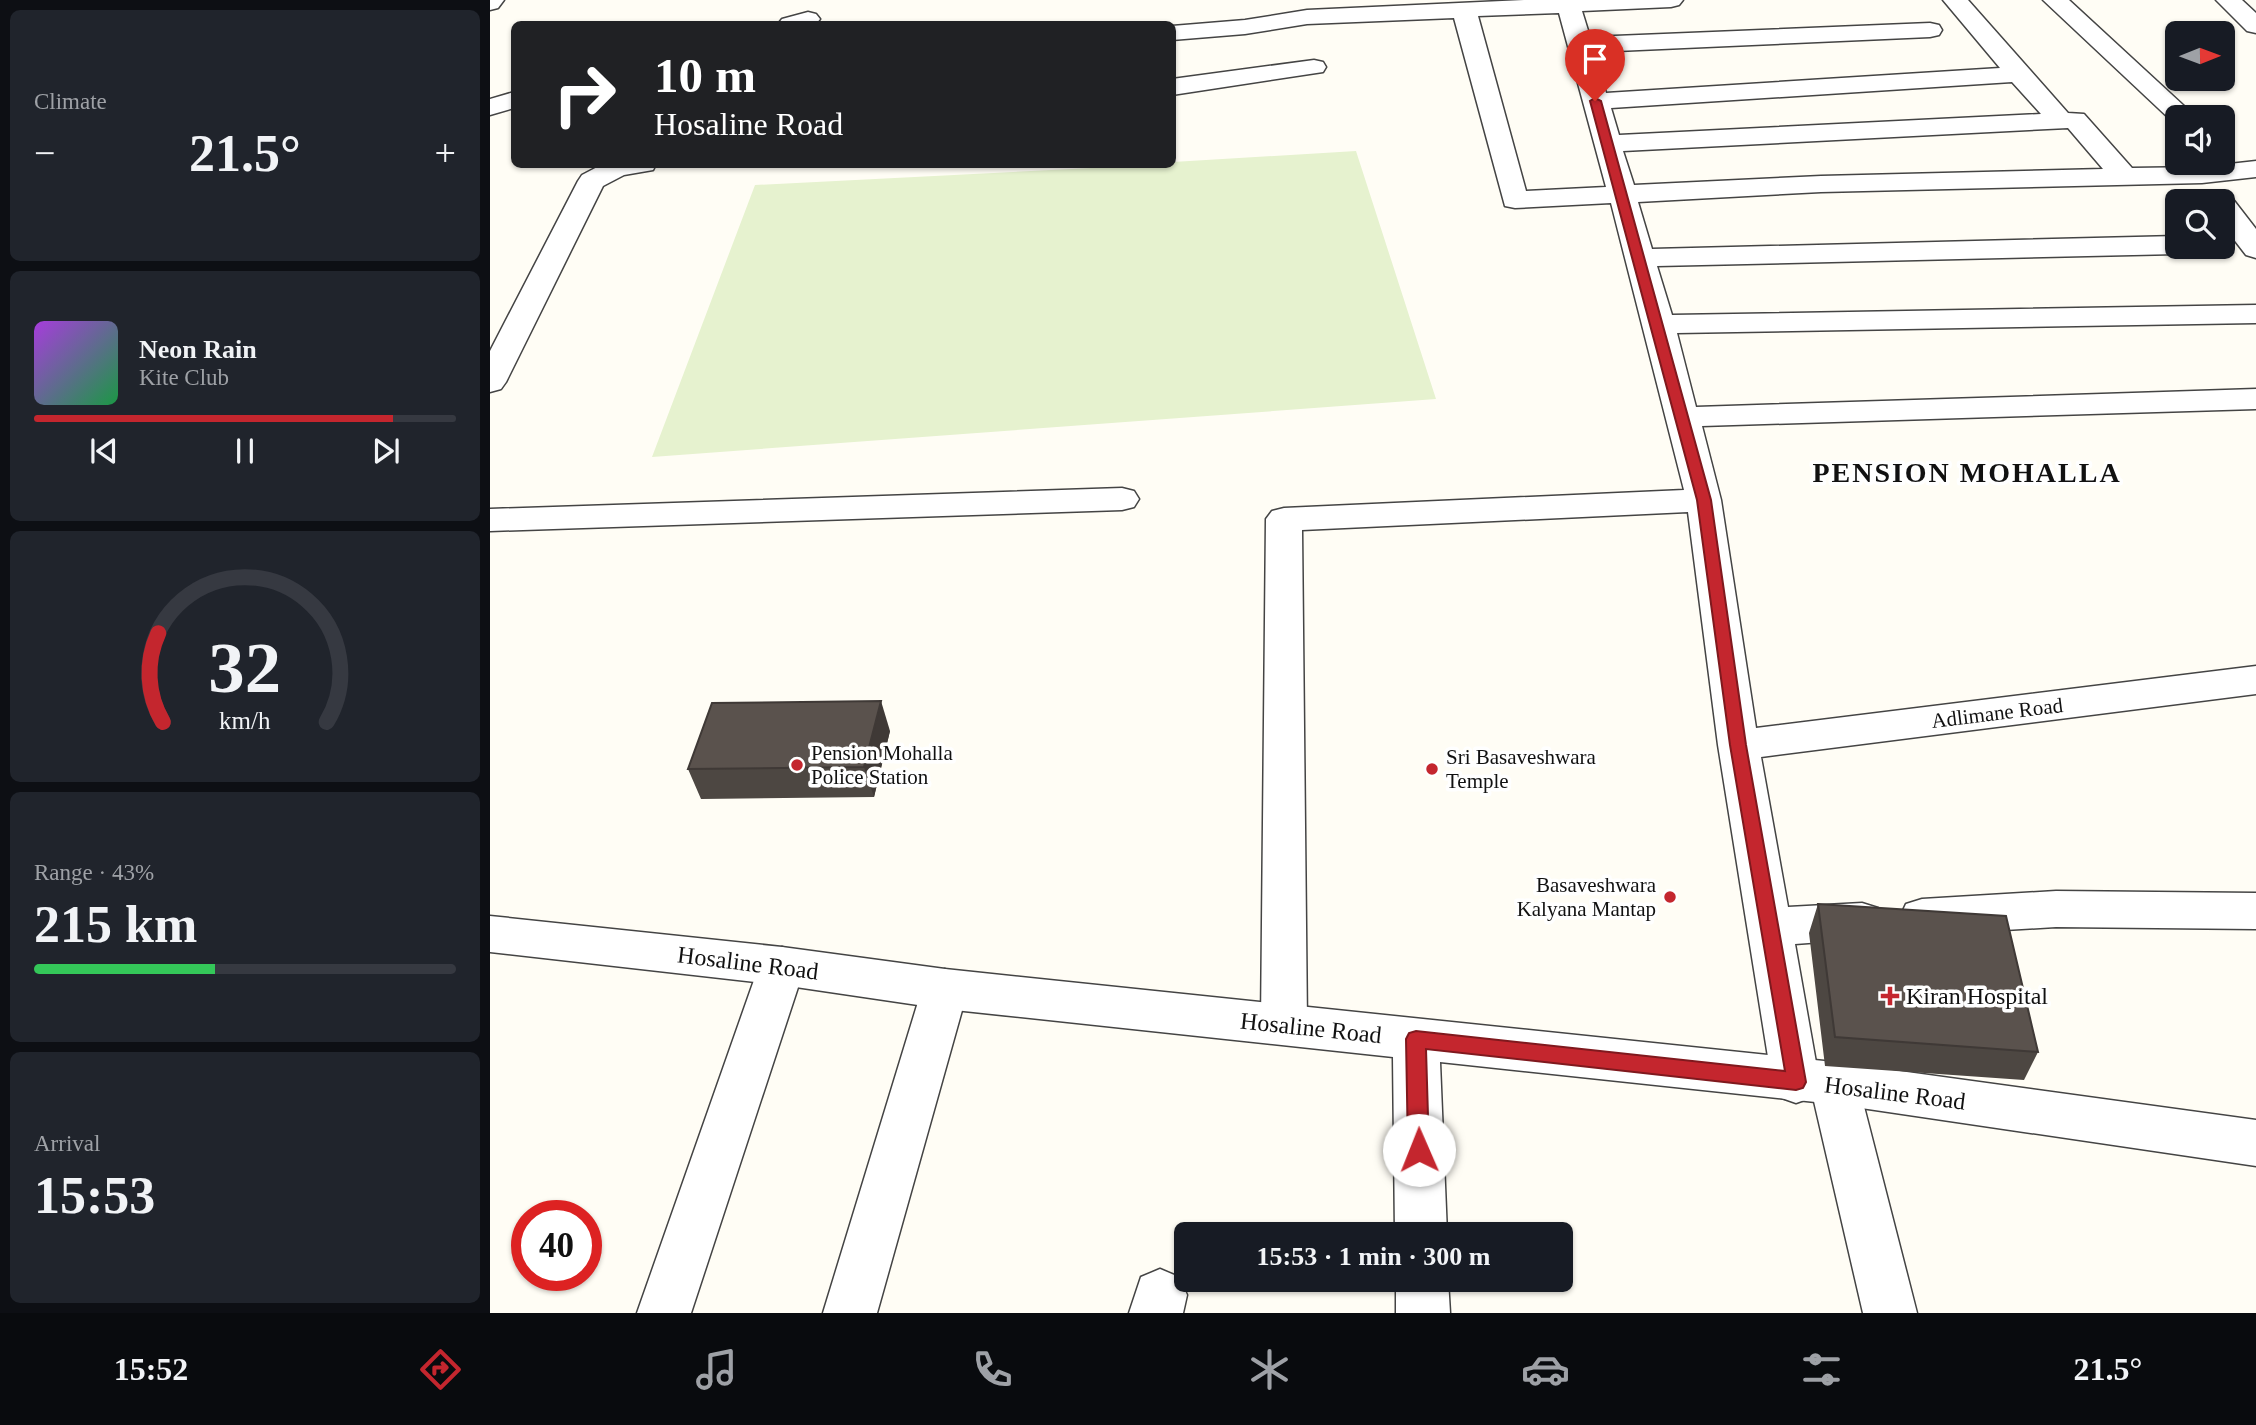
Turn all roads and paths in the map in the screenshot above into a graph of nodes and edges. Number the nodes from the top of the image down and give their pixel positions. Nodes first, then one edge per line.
1 (1671, 0) edge
2 (1955, 0) edge
3 (2055, 0) edge
4 (2228, 0) edge
5 (1568, 2) edge
6 (1464, 10) junction
7 (2256, 26) edge
8 (1930, 30) dead end
9 (1176, 33) edge
10 (1580, 45) junction
11 (1314, 67) dead end
12 (2019, 74) junction
13 (1176, 86) edge
14 (511, 101) edge
15 (1595, 101) junction
16 (2170, 105) edge
17 (490, 107) edge
18 (2061, 121) junction
19 (1607, 144) junction
20 (617, 168) edge
21 (2202, 175) joint
22 (2125, 177) junction
23 (2212, 189) edge
24 (1621, 193) junction
25 (2235, 219) edge
26 (2235, 244) edge
27 (2165, 245) edge
28 (2254, 245) edge
29 (1639, 258) junction
30 (2256, 314) edge
31 (1659, 324) junction
32 (490, 382) edge
33 (2256, 399) edge
34 (1682, 417) junction
35 (1122, 499) dead end
36 (1704, 500) junction
37 (490, 520) edge
38 (2256, 680) edge
39 (1738, 745) junction
40 (2256, 911) edge
41 (1769, 927) junction
42 (491, 936) edge
43 (782, 966) junction
44 (946, 989) junction
45 (1284, 1024) junction
46 (1416, 1039) junction
47 (1815, 1082) junction
48 (2256, 1143) edge
49 (1421, 1222) edge
50 (1422, 1292) edge
51 (664, 1313) edge
52 (850, 1313) edge
53 (1423, 1313) edge
54 (1890, 1313) edge

1 - 5 street
2 - 12 street
3 - 16 street
4 - 7 street
5 - 6 street
5 - 10 street
6 - 9 street
6 - 24 street
8 - 10 street
10 - 15 street
11 - 13 street
12 - 15 street
12 - 18 street
14 - 17 street
15 - 19 street
18 - 19 street
18 - 22 street
19 - 24 street
20 - 32 street
21 - 22 street
21 - 23 street
22 - 24 street
24 - 29 street
25 - 28 street
26 - 28 street
27 - 29 street
29 - 31 street
30 - 31 street
31 - 34 street
33 - 34 street
34 - 36 street
35 - 37 street
36 - 39 street
36 - 45 street
38 - 39 street, Adlimane Road
39 - 41 street
40 - 41 street
41 - 47 street
42 - 43 street, Hosaline Road
43 - 44 street, Hosaline Road
43 - 51 street
44 - 45 street, Hosaline Road
44 - 52 street
45 - 46 street, Hosaline Road
46 - 47 street, Hosaline Road
46 - 49 street
47 - 48 street, Hosaline Road
47 - 54 street
50 - 53 street

